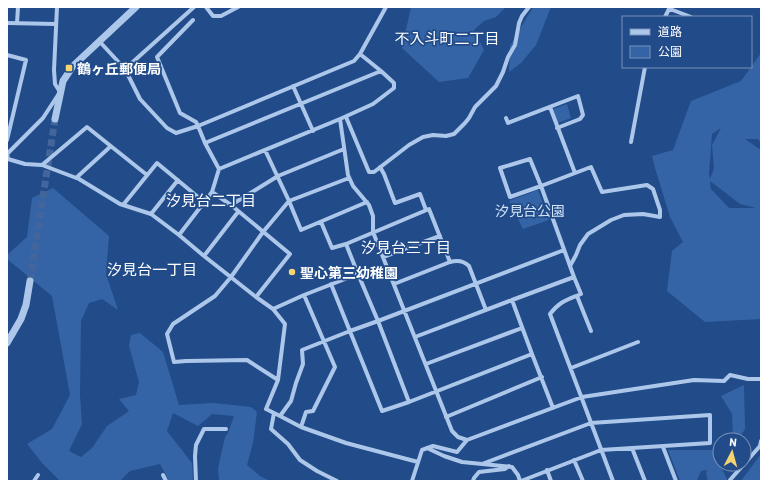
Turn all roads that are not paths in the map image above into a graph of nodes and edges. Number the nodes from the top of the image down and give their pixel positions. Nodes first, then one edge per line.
1 (18, 7) edge
2 (57, 7) edge
3 (136, 7) edge
4 (194, 7) edge
5 (206, 7) edge
6 (238, 7) edge
7 (386, 7) edge
8 (529, 7) edge
9 (670, 8) edge
10 (689, 16) edge
11 (193, 20) dead end
12 (7, 23) edge
13 (17, 24) junction
14 (56, 24) junction
15 (100, 42) junction
16 (360, 54) junction
17 (7, 56) edge
18 (645, 68) edge
19 (125, 69) junction
20 (381, 71) junction
21 (293, 86) junction
22 (60, 92) junction
23 (300, 103) junction
24 (550, 107) junction
25 (346, 117) junction
26 (506, 118) dead end
27 (55, 119) tunnel mouth
28 (340, 119) junction
29 (198, 126) junction
30 (557, 128) junction
31 (313, 131) junction
32 (7, 140) edge
33 (205, 142) junction
34 (631, 142) dead end
35 (111, 146) junction
36 (344, 149) junction
37 (265, 150) junction
38 (7, 153) edge
39 (7, 160) edge
40 (42, 165) junction
41 (380, 167) junction
42 (219, 169) junction
43 (575, 173) junction
44 (147, 175) junction
45 (278, 176) junction
46 (76, 178) junction
47 (349, 178) junction
48 (178, 180) junction
49 (541, 186) junction
50 (212, 192) junction
51 (289, 201) junction
52 (204, 202) junction
53 (367, 202) junction
54 (123, 205) junction
55 (231, 205) junction
56 (426, 210) junction
57 (238, 212) junction
58 (151, 214) junction
59 (321, 222) junction
60 (264, 232) junction
61 (374, 232) junction
62 (180, 235) junction
63 (440, 236) junction
64 (346, 244) junction
65 (564, 250) junction
66 (204, 256) junction
67 (384, 257) junction
68 (450, 262) junction
69 (570, 266) junction
70 (358, 274) junction
71 (231, 277) junction
72 (574, 277) junction
73 (30, 281) tunnel mouth
74 (332, 284) junction
75 (394, 284) junction
76 (476, 284) junction
77 (304, 295) junction
78 (577, 296) junction
79 (256, 297) junction
80 (512, 300) junction
81 (273, 309) junction
82 (404, 310) junction
83 (486, 310) junction
84 (378, 321) junction
85 (522, 328) junction
86 (591, 330) dead end
87 (350, 331) junction
88 (415, 337) junction
89 (324, 342) junction
90 (638, 342) dead end
91 (7, 343) edge
92 (532, 354) junction
93 (426, 364) junction
94 (571, 368) junction
95 (542, 378) junction
96 (761, 379) edge
97 (278, 380) junction
98 (436, 391) junction
99 (582, 397) junction
100 (409, 402) junction
101 (553, 408) junction
102 (274, 414) junction
103 (280, 416) junction
104 (446, 417) junction
105 (591, 423) junction
106 (301, 427) junction
107 (226, 428) dead end
108 (466, 440) junction
109 (761, 441) edge
110 (663, 446) junction
111 (427, 448) junction
112 (632, 448) junction
113 (601, 450) junction
114 (574, 460) junction
115 (418, 462) junction
116 (482, 464) junction
117 (509, 466) junction
118 (547, 470) junction
119 (38, 475) dead end
120 (163, 475) dead end
121 (730, 480) edge
122 (34, 481) edge
123 (166, 481) edge
124 (196, 481) edge
125 (337, 481) edge
126 (412, 481) edge
127 (474, 481) edge
128 (520, 481) edge
129 (552, 481) edge
130 (583, 481) edge
131 (613, 481) edge
132 (645, 481) edge
133 (676, 481) edge

1 - 13 street
2 - 14 street
3 - 15 street
4 - 19 street
5 - 6 street
7 - 16 street
8 - 41 street
9 - 10 street
11 - 29 street
12 - 13 street
13 - 14 street
14 - 22 street
15 - 19 street
15 - 22 street
16 - 20 street
16 - 21 street
17 - 32 street
18 - 34 street
19 - 29 street
20 - 23 street
20 - 25 street
21 - 23 street
21 - 29 street
22 - 27 street
22 - 38 street
23 - 31 street
23 - 33 street
24 - 26 street
24 - 30 street
24 - 30 street
25 - 28 street
25 - 41 street
28 - 31 street
28 - 36 street
29 - 33 street
30 - 43 street
31 - 37 street
33 - 42 street
35 - 40 street
35 - 44 street
35 - 46 street
36 - 45 street
36 - 47 street
37 - 42 street
37 - 45 street
38 - 39 street
39 - 40 street
40 - 46 street
41 - 56 street
42 - 50 street
43 - 49 street
43 - 69 street
44 - 48 street
44 - 54 street
45 - 51 street
45 - 55 street
46 - 54 street
47 - 51 street
47 - 53 street
48 - 52 street
48 - 58 street
49 - 49 street
49 - 65 street
50 - 52 street
50 - 55 street
51 - 59 street
51 - 60 street
52 - 62 street
53 - 59 street
53 - 61 street
54 - 58 street
55 - 57 street
56 - 61 street
56 - 63 street
57 - 60 street
57 - 66 street
58 - 62 street
59 - 64 street
60 - 71 street
60 - 79 street
61 - 64 street
61 - 67 street
62 - 66 street
63 - 67 street
63 - 68 street
64 - 70 street
65 - 69 street
65 - 76 street
66 - 71 street
67 - 75 street
68 - 75 street
68 - 76 street
69 - 72 street
70 - 74 street
70 - 84 street
71 - 79 street
71 - 97 street
72 - 78 street
72 - 80 street
73 - 91 street
74 - 77 street
74 - 87 street
75 - 82 street
76 - 82 street
76 - 83 street
77 - 81 street
77 - 89 street
78 - 86 street
78 - 94 street
79 - 81 street
80 - 83 street
80 - 85 street
81 - 97 street
82 - 84 street
82 - 88 street
83 - 88 street
84 - 87 street
84 - 100 street
85 - 92 street
85 - 93 street
87 - 89 street
87 - 100 street
88 - 93 street
89 - 103 street
89 - 106 street
90 - 94 street
92 - 95 street
92 - 98 street
93 - 98 street
94 - 99 street
95 - 101 street
95 - 104 street
96 - 99 street
97 - 102 street
98 - 100 street
98 - 104 street
99 - 101 street
99 - 105 street
101 - 108 street
102 - 103 street
102 - 125 street
103 - 106 street
104 - 108 street
105 - 110 street
105 - 113 street
105 - 116 street
106 - 115 street
107 - 124 street
108 - 111 street
109 - 121 street
110 - 112 street
110 - 133 street
111 - 115 street
111 - 116 street
112 - 113 street
112 - 132 street
113 - 114 street
113 - 131 street
114 - 118 street
114 - 130 street
115 - 126 street
116 - 117 street
117 - 127 street
117 - 128 street
118 - 128 street
118 - 129 street
119 - 122 street
120 - 123 street

